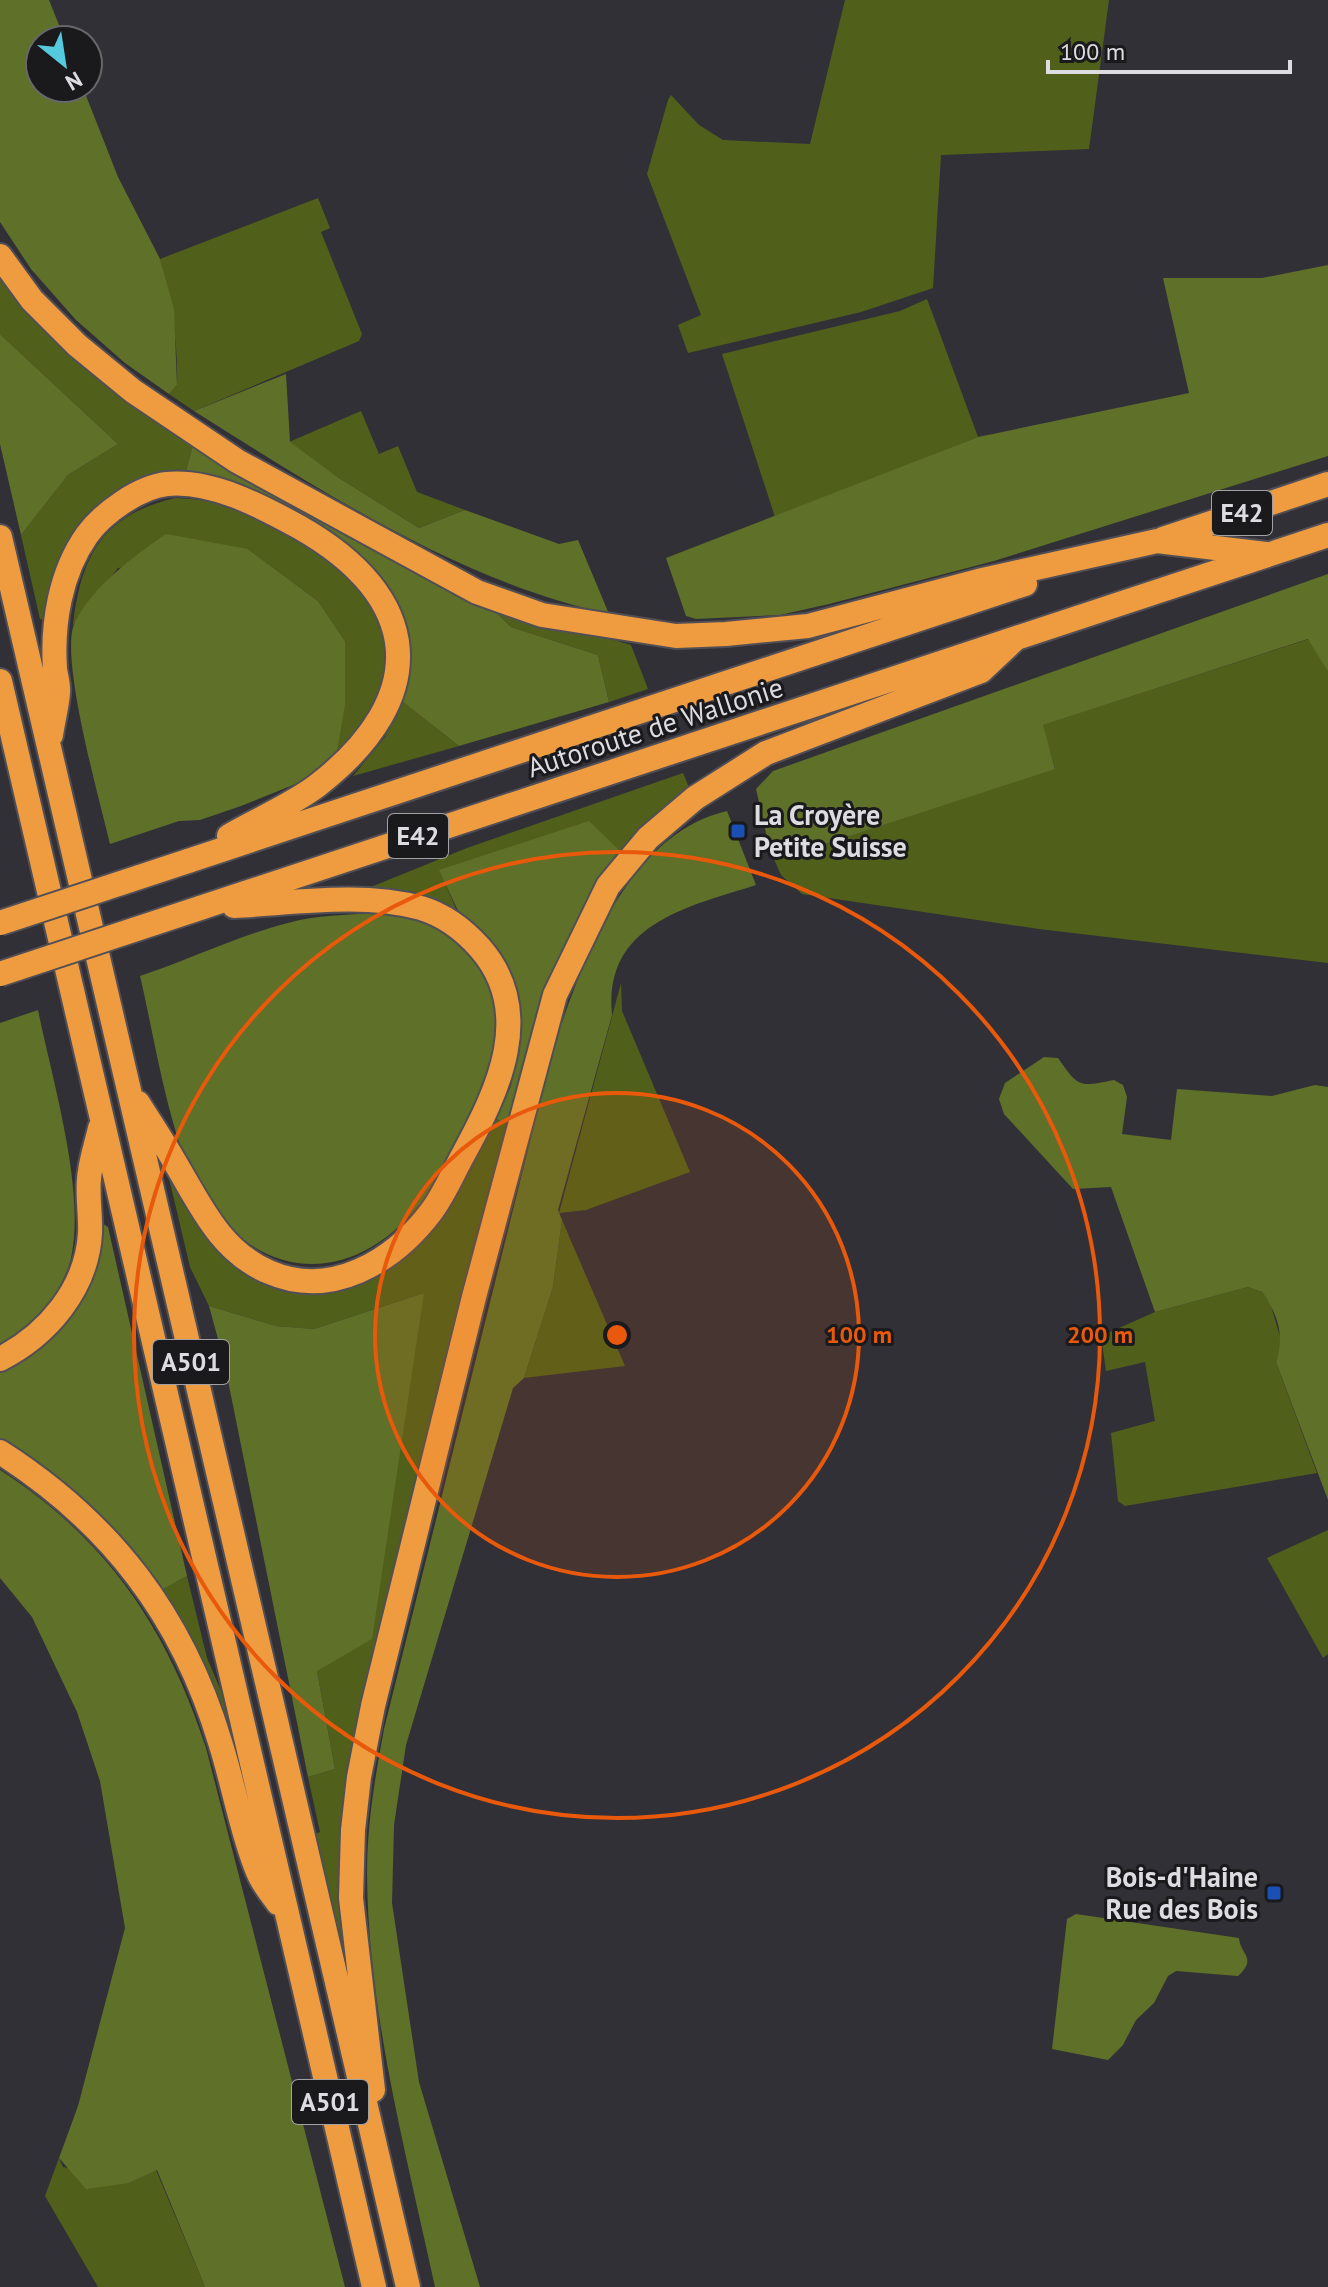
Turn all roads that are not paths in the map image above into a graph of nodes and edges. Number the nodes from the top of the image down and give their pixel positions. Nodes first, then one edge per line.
1 (0, 256) edge
2 (1328, 484) edge
3 (1328, 535) edge
4 (0, 537) edge
5 (1157, 541) junction
6 (1266, 554) junction
7 (1014, 640) junction
8 (0, 681) edge
9 (0, 745) edge
10 (49, 745) junction
11 (22, 775) junction
12 (188, 861) junction
13 (200, 908) junction
14 (0, 923) edge
15 (0, 974) edge
16 (126, 1085) junction
17 (102, 1122) junction
18 (0, 1359) edge
19 (0, 1452) edge
20 (287, 1917) junction
21 (367, 2115) junction
22 (374, 2287) edge
23 (408, 2287) edge

1 - 5 highway
2 - 5 highway, Autoroute de Wallonie / E42
3 - 6 highway, Autoroute de Wallonie / E42
4 - 10 highway, A501
5 - 6 highway
5 - 12 highway, Autoroute de Wallonie / E42
6 - 7 highway, Autoroute de Wallonie / E42
7 - 13 highway, Autoroute de Wallonie / E42
7 - 21 highway
8 - 11 highway, A501
9 - 11 highway
10 - 12 highway
10 - 16 highway, A501
11 - 17 highway, A501
12 - 14 highway, Autoroute de Wallonie / E42, bridge
13 - 15 highway, Autoroute de Wallonie / E42, bridge
13 - 16 highway
16 - 21 highway, A501
17 - 18 highway
17 - 20 highway, A501
19 - 20 highway
20 - 22 highway, A501
21 - 23 highway, A501

